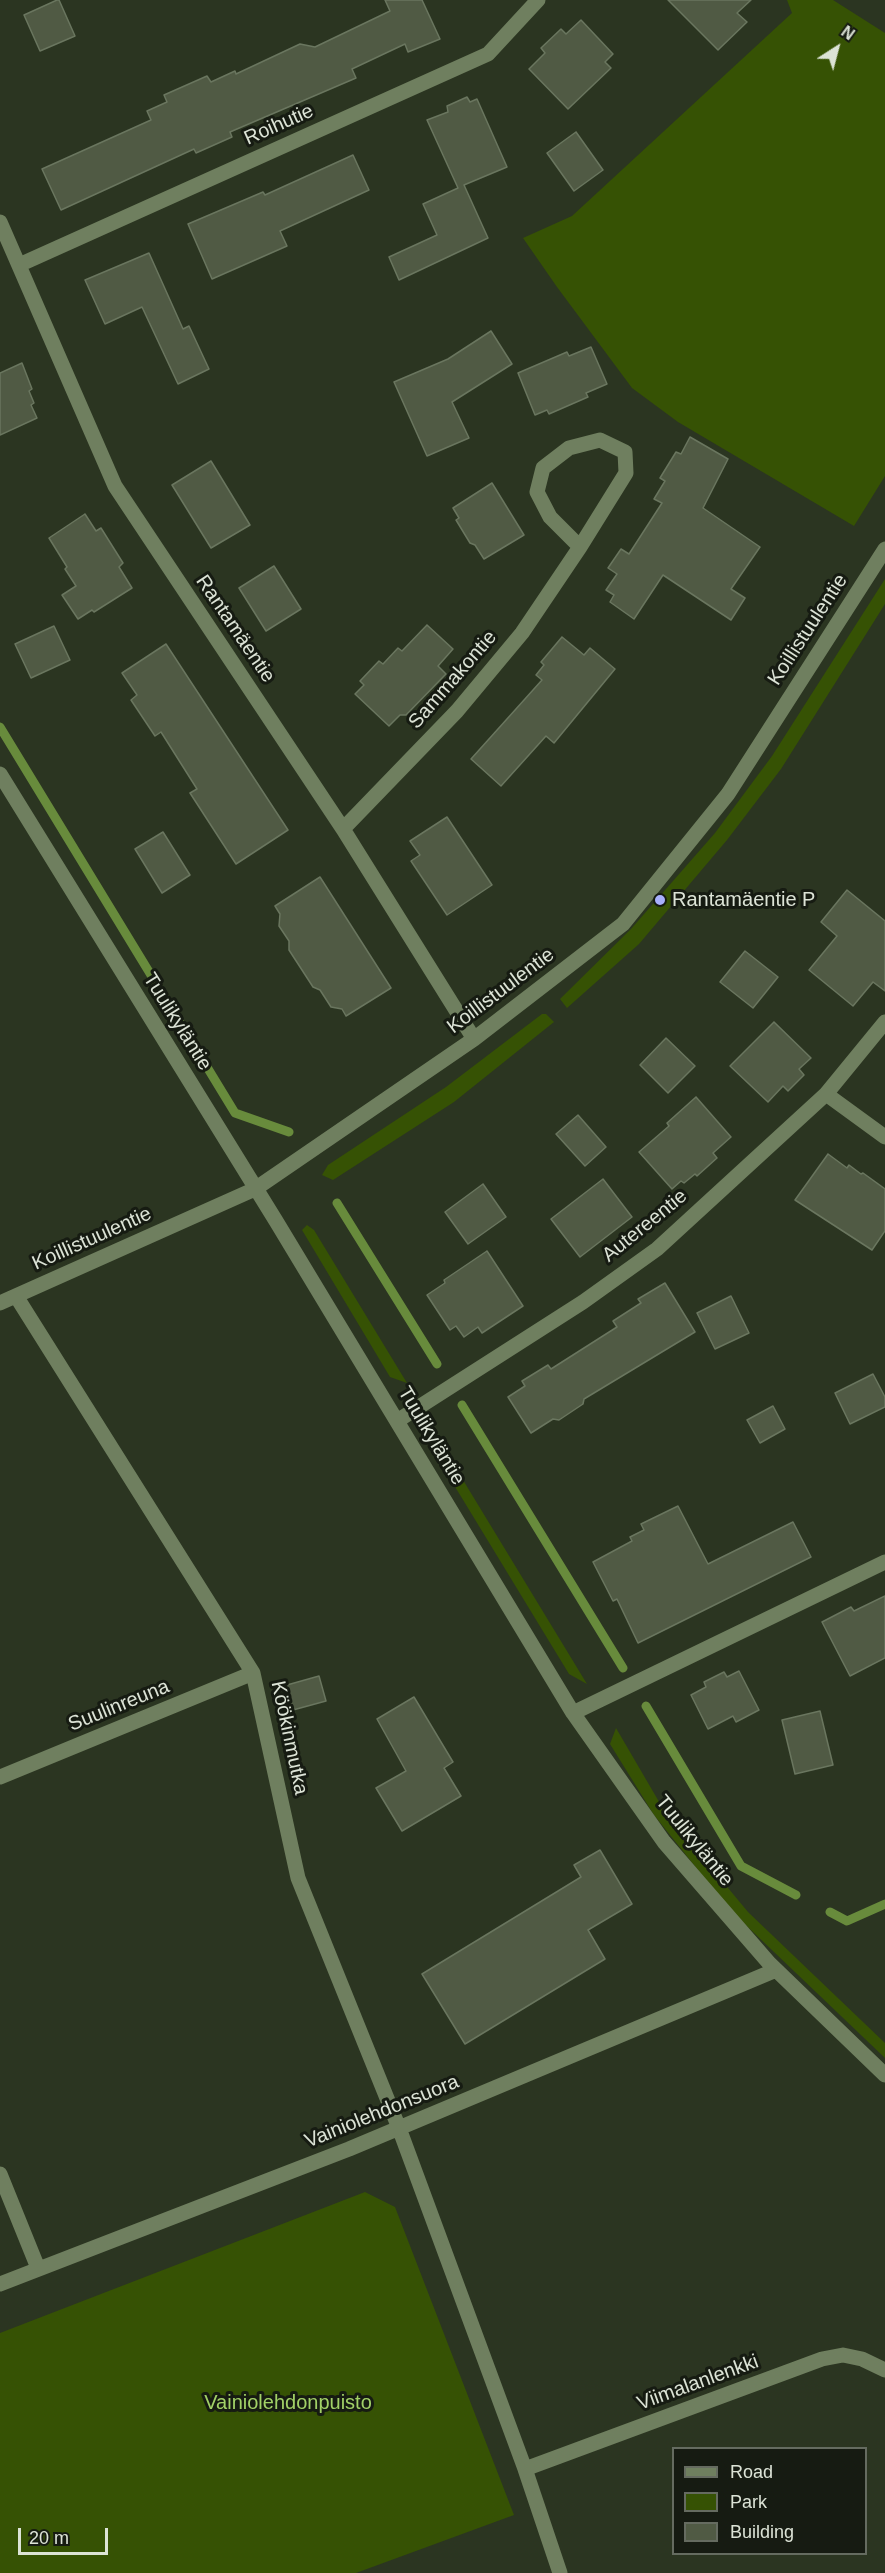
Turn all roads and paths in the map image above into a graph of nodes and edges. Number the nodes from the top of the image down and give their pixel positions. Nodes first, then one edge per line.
1 (538, 0) edge
2 (0, 222) edge
3 (19, 265) junction
4 (580, 547) junction
5 (885, 549) edge
6 (0, 774) edge
7 (343, 829) junction
8 (885, 1022) edge
9 (474, 1039) junction
10 (826, 1094) junction
11 (885, 1137) edge
12 (255, 1189) junction
13 (16, 1296) junction
14 (0, 1303) edge
15 (397, 1420) junction
16 (885, 1562) edge
17 (254, 1673) junction
18 (573, 1713) junction
19 (0, 1777) edge
20 (776, 1970) junction
21 (885, 2075) edge
22 (399, 2128) junction
23 (0, 2174) edge
24 (38, 2268) junction
25 (0, 2284) edge
26 (885, 2370) edge
27 (525, 2469) junction
28 (560, 2573) edge

1 - 3 street, Roihutie
2 - 3 street, Rantamäentie
3 - 7 street, Rantamäentie
4 - 4 street, Sammakontie
4 - 7 street, Sammakontie
5 - 9 street, Koillistuulentie
6 - 12 street, Tuulikyläntie
7 - 9 street, Rantamäentie
8 - 10 street, Autereentie
9 - 12 street, Koillistuulentie
10 - 11 street
10 - 15 street, Autereentie
12 - 13 street, Koillistuulentie
12 - 15 street, Tuulikyläntie
13 - 14 street, Koillistuulentie
13 - 17 street, Köökinmutka
15 - 18 street, Tuulikyläntie
16 - 18 street
17 - 19 street, Suulinreuna
17 - 22 street, Köökinmutka
18 - 20 street, Tuulikyläntie
20 - 21 street, Tuulikyläntie
20 - 22 street, Vainiolehdonsuora
22 - 24 street, Vainiolehdonsuora
22 - 27 street
23 - 24 street
24 - 25 street, Vainiolehdonsuora
26 - 27 street, Viimalanlenkki
27 - 28 street

